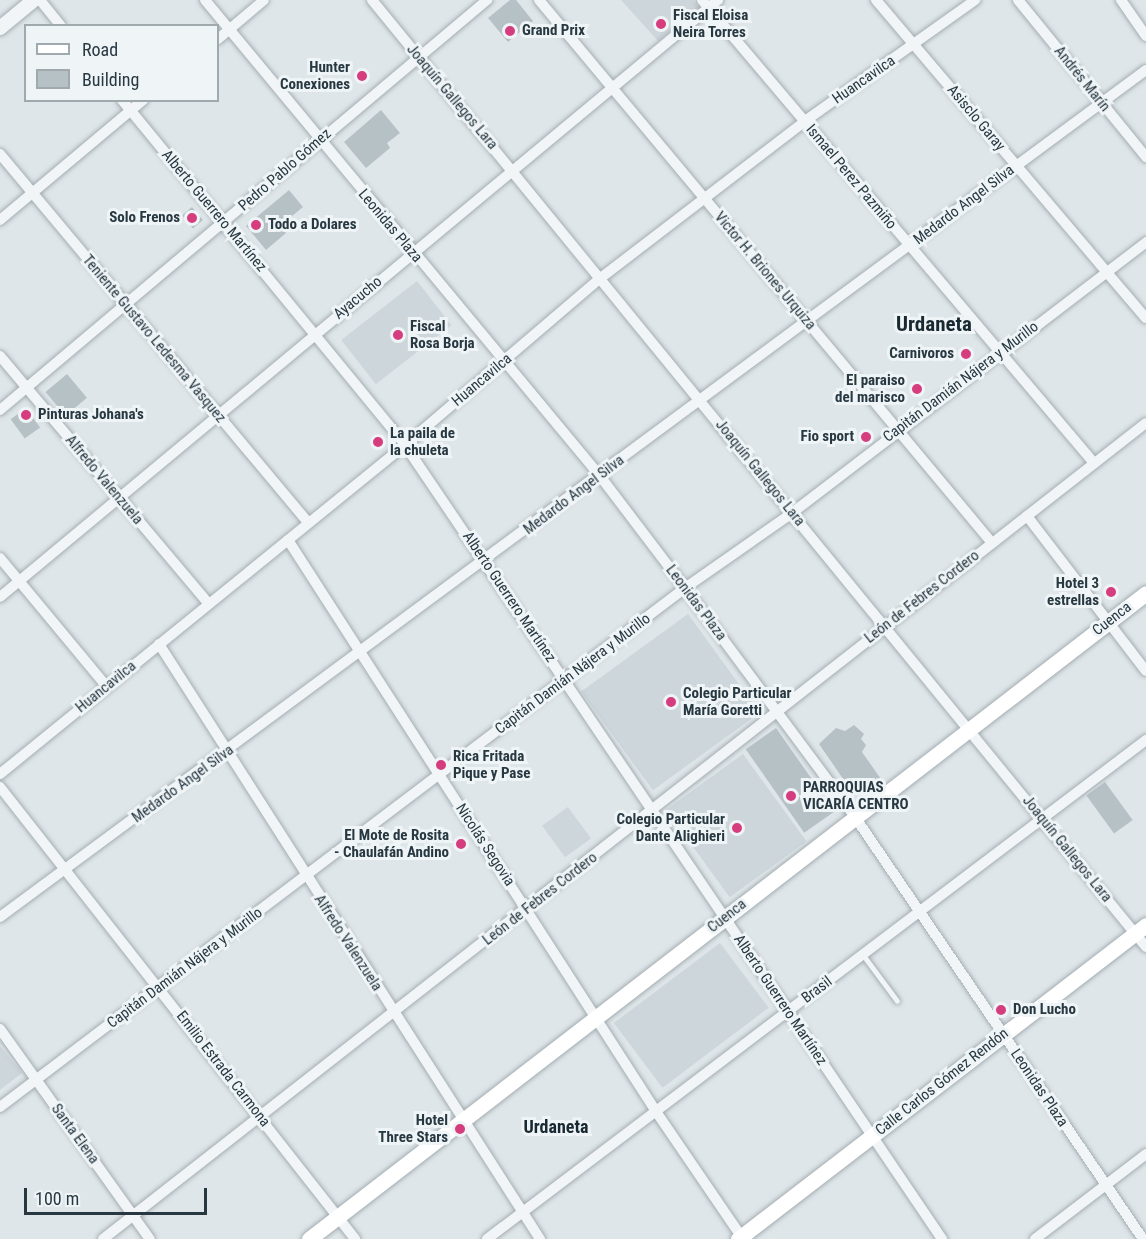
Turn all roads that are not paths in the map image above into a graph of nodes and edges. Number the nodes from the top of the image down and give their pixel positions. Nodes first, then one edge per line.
1 (34, 0) edge
2 (40, 0) edge
3 (205, 0) edge
4 (264, 0) edge
5 (372, 0) edge
6 (487, 0) edge
7 (539, 0) edge
8 (718, 0) edge
9 (876, 0) edge
10 (975, 0) edge
11 (1018, 0) edge
12 (1121, 0) edge
13 (705, 4) edge
14 (59, 24) edge
15 (0, 28) edge
16 (229, 29) junction
17 (1146, 36) edge
18 (219, 38) edge
19 (914, 45) junction
20 (418, 56) junction
21 (1146, 70) edge
22 (612, 87) junction
23 (123, 102) edge
24 (140, 102) edge
25 (1102, 103) junction
26 (130, 111) junction
27 (804, 121) junction
28 (319, 141) junction
29 (0, 154) edge
30 (1146, 157) edge
31 (1017, 166) junction
32 (512, 169) junction
33 (32, 192) junction
34 (704, 198) junction
35 (0, 220) edge
36 (224, 223) junction
37 (1146, 242) edge
38 (910, 246) junction
39 (413, 253) junction
40 (1106, 272) junction
41 (602, 277) junction
42 (125, 306) junction
43 (1146, 318) edge
44 (808, 321) junction
45 (316, 333) junction
46 (1000, 353) junction
47 (0, 356) edge
48 (504, 361) junction
49 (27, 388) junction
50 (701, 400) junction
51 (0, 410) edge
52 (218, 416) junction
53 (1146, 423) edge
54 (897, 430) junction
55 (405, 445) junction
56 (1094, 463) junction
57 (600, 476) junction
58 (119, 500) junction
59 (792, 513) junction
60 (1027, 516) junction
61 (309, 523) junction
62 (288, 540) junction
63 (992, 543) junction
64 (0, 558) edge
65 (485, 561) junction
66 (19, 582) junction
67 (685, 588) junction
68 (1146, 592) edge
69 (0, 597) edge
70 (209, 604) junction
71 (1108, 622) junction
72 (886, 625) junction
73 (159, 644) junction
74 (361, 653) junction
75 (1146, 671) edge
76 (565, 681) junction
77 (107, 687) junction
78 (776, 710) junction
79 (970, 728) junction
80 (1146, 740) edge
81 (229, 751) junction
82 (2, 769) edge
83 (439, 776) junction
84 (0, 787) edge
85 (652, 809) junction
86 (855, 817) junction
87 (1041, 818) junction
88 (65, 869) junction
89 (306, 878) junction
90 (528, 910) junction
91 (920, 912) junction
92 (0, 917) edge
93 (725, 918) junction
94 (1141, 929) edge
95 (1146, 947) edge
96 (863, 955) junction
97 (159, 987) junction
98 (897, 1001) dead end
99 (788, 1012) junction
100 (393, 1013) junction
101 (597, 1016) junction
102 (0, 1029) edge
103 (1003, 1035) junction
104 (37, 1081) junction
105 (0, 1107) edge
106 (655, 1110) junction
107 (260, 1115) junction
108 (463, 1120) junction
109 (872, 1136) junction
110 (1146, 1154) edge
111 (1106, 1185) junction
112 (522, 1212) junction
113 (134, 1215) junction
114 (338, 1217) junction
115 (741, 1238) edge
116 (103, 1239) edge
117 (150, 1239) edge
118 (309, 1239) edge
119 (356, 1239) edge
120 (487, 1239) edge
121 (540, 1239) edge
122 (942, 1239) edge
123 (1035, 1239) edge
124 (1143, 1239) edge

1 - 15 street
2 - 14 street
3 - 16 street, Leonidas Plaza
4 - 16 street
5 - 20 street, Joaquín Gallegos Lara
6 - 20 street, Pedro Pablo Gómez
7 - 22 street, Victor H. Briones Urquiza
8 - 13 street, Ayacucho
9 - 19 street, Asisclo Garay
10 - 19 street, Huancavilca
11 - 25 street, Andrés Marín
12 - 17 street
13 - 22 street, Ayacucho
13 - 27 street, Ismael Perez Pazmiño
16 - 18 street
16 - 28 street, Leonidas Plaza
19 - 27 street, Huancavilca
19 - 31 street, Asisclo Garay
20 - 28 street, Pedro Pablo Gómez
20 - 32 street, Joaquín Gallegos Lara
21 - 25 street, Medardo Angel Silva
22 - 32 street, Ayacucho
22 - 34 street, Victor H. Briones Urquiza
23 - 26 street, Alberto Guerrero Martínez
24 - 26 street
25 - 30 street, Andrés Marín
25 - 31 street, Medardo Angel Silva
26 - 33 street
26 - 36 street, Alberto Guerrero Martínez
27 - 34 street, Huancavilca
27 - 38 street, Ismael Perez Pazmiño
28 - 36 street, Pedro Pablo Gómez
28 - 39 street, Leonidas Plaza
29 - 33 street, Teniente Gustavo Ledesma Vasquez
31 - 38 street, Medardo Angel Silva
31 - 40 street, Asisclo Garay
32 - 39 street, Ayacucho
32 - 41 street, Joaquín Gallegos Lara
33 - 35 street
33 - 42 street, Teniente Gustavo Ledesma Vasquez
34 - 41 street, Huancavilca
34 - 44 street, Victor H. Briones Urquiza
36 - 42 street, Pedro Pablo Gómez
36 - 45 street, Alberto Guerrero Martínez
37 - 40 street, Capitán Damián Nájera y Murillo
38 - 44 street, Medardo Angel Silva
38 - 46 street, Ismael Perez Pazmiño
39 - 45 street, Ayacucho
39 - 48 street, Leonidas Plaza
40 - 43 street, Asisclo Garay
40 - 46 street, Capitán Damián Nájera y Murillo
41 - 48 street, Huancavilca
41 - 50 street, Joaquín Gallegos Lara
42 - 49 street, Pedro Pablo Gómez
42 - 52 street, Teniente Gustavo Ledesma Vasquez
44 - 50 street, Medardo Angel Silva
44 - 54 street, Victor H. Briones Urquiza
45 - 52 street, Ayacucho
45 - 55 street, Alberto Guerrero Martínez
46 - 54 street, Capitán Damián Nájera y Murillo
46 - 56 street, Ismael Perez Pazmiño
47 - 49 street, Alfredo Valenzuela
48 - 55 street, Huancavilca
48 - 57 street, Leonidas Plaza
49 - 51 street, Pedro Pablo Gómez
49 - 58 street, Alfredo Valenzuela
50 - 57 street, Medardo Angel Silva
50 - 59 street, Joaquín Gallegos Lara
52 - 58 street, Ayacucho
52 - 61 street, Teniente Gustavo Ledesma Vasquez
53 - 56 street, León de Febres Cordero
54 - 59 street, Capitán Damián Nájera y Murillo
54 - 63 street, Victor H. Briones Urquiza
55 - 61 street, Huancavilca
55 - 65 street, Alberto Guerrero Martínez
56 - 60 street, León de Febres Cordero
57 - 65 street, Medardo Angel Silva
57 - 67 street, Leonidas Plaza
58 - 66 street, Ayacucho
58 - 70 street, Alfredo Valenzuela
59 - 67 street, Capitán Damián Nájera y Murillo
59 - 72 street, Joaquín Gallegos Lara
60 - 63 street, León de Febres Cordero
60 - 71 street
61 - 62 street, Huancavilca
62 - 70 street, Huancavilca
62 - 74 street, Nicolás Segovia
63 - 72 street, León de Febres Cordero
64 - 66 street
65 - 74 street, Medardo Angel Silva
65 - 76 street, Alberto Guerrero Martínez
66 - 69 street, Ayacucho
66 - 77 street
67 - 76 street, Capitán Damián Nájera y Murillo
67 - 78 street, Leonidas Plaza
68 - 71 main road, Cuenca
70 - 73 street, Huancavilca
71 - 75 street
71 - 79 main road, Cuenca
72 - 78 street, León de Febres Cordero
72 - 79 street, Joaquín Gallegos Lara
73 - 77 street, Huancavilca
73 - 81 street, Alfredo Valenzuela
74 - 81 street, Medardo Angel Silva
74 - 83 street, Nicolás Segovia
76 - 83 street, Capitán Damián Nájera y Murillo
76 - 85 street, Alberto Guerrero Martínez
77 - 82 street, Huancavilca
78 - 85 street, León de Febres Cordero
78 - 86 street, Leonidas Plaza
79 - 86 main road, Cuenca
79 - 87 street, Joaquín Gallegos Lara
80 - 87 street, Brasil
81 - 88 street, Medardo Angel Silva
81 - 89 street, Alfredo Valenzuela
83 - 89 street, Capitán Damián Nájera y Murillo
83 - 90 street, Nicolás Segovia
84 - 88 street, Emilio Estrada Carmona
85 - 90 street, León de Febres Cordero
85 - 93 street, Alberto Guerrero Martínez
86 - 91 street, Leonidas Plaza
86 - 93 main road, Cuenca
87 - 91 street, Brasil
87 - 94 street, Joaquín Gallegos Lara
88 - 92 street, Medardo Angel Silva
88 - 97 street, Emilio Estrada Carmona
89 - 97 street, Capitán Damián Nájera y Murillo
89 - 100 street, Alfredo Valenzuela
90 - 100 street, León de Febres Cordero
90 - 101 street, Nicolás Segovia
91 - 96 street, Brasil
91 - 103 street, Leonidas Plaza
93 - 99 street, Alberto Guerrero Martínez
93 - 101 main road, Cuenca
94 - 95 street, Joaquín Gallegos Lara
94 - 103 main road, Calle Carlos Gómez Rendón
96 - 98 lane
96 - 99 street, Brasil
97 - 104 street, Capitán Damián Nájera y Murillo
97 - 107 street, Emilio Estrada Carmona
99 - 106 street, Brasil
99 - 109 street, Alberto Guerrero Martínez
100 - 107 street, León de Febres Cordero
100 - 108 street, Alfredo Valenzuela
101 - 106 street, Nicolás Segovia
101 - 108 main road, Cuenca
102 - 104 street, Santa Elena
103 - 109 main road, Calle Carlos Gómez Rendón
103 - 111 street, Leonidas Plaza
104 - 105 street, Capitán Damián Nájera y Murillo
104 - 113 street, Santa Elena
106 - 112 street, Brasil
106 - 115 street, Nicolás Segovia
107 - 113 street, León de Febres Cordero
107 - 114 street, Emilio Estrada Carmona
108 - 112 street, Alfredo Valenzuela
108 - 114 main road, Cuenca
109 - 115 main road, Calle Carlos Gómez Rendón
109 - 122 street, Alberto Guerrero Martínez
110 - 111 street
111 - 123 street
111 - 124 street, Leonidas Plaza
112 - 120 street, Brasil
112 - 121 street, Alfredo Valenzuela
113 - 116 street, León de Febres Cordero
113 - 117 street, Santa Elena
114 - 118 main road, Cuenca
114 - 119 street, Emilio Estrada Carmona

